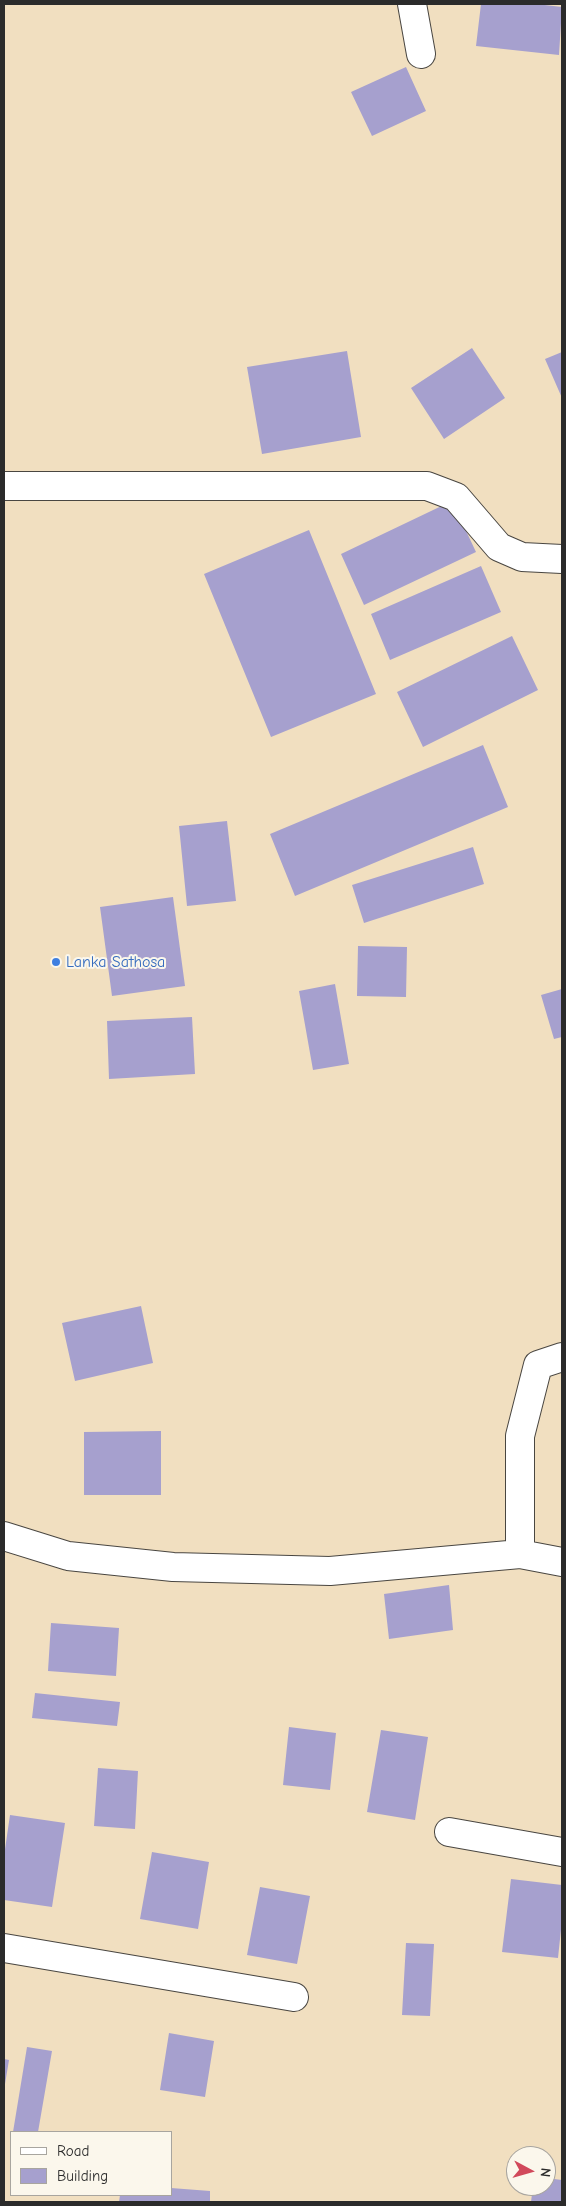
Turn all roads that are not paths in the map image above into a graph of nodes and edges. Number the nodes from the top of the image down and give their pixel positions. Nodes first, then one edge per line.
1 (412, 4) edge
2 (421, 54) dead end
3 (4, 486) edge
4 (562, 559) edge
5 (562, 1357) edge
6 (4, 1536) edge
7 (520, 1554) junction
8 (562, 1562) edge
9 (449, 1832) dead end
10 (562, 1852) edge
11 (4, 1948) edge
12 (294, 1997) dead end

1 - 2 street
3 - 4 street
5 - 7 street
6 - 7 street
7 - 8 street
9 - 10 street
11 - 12 street

